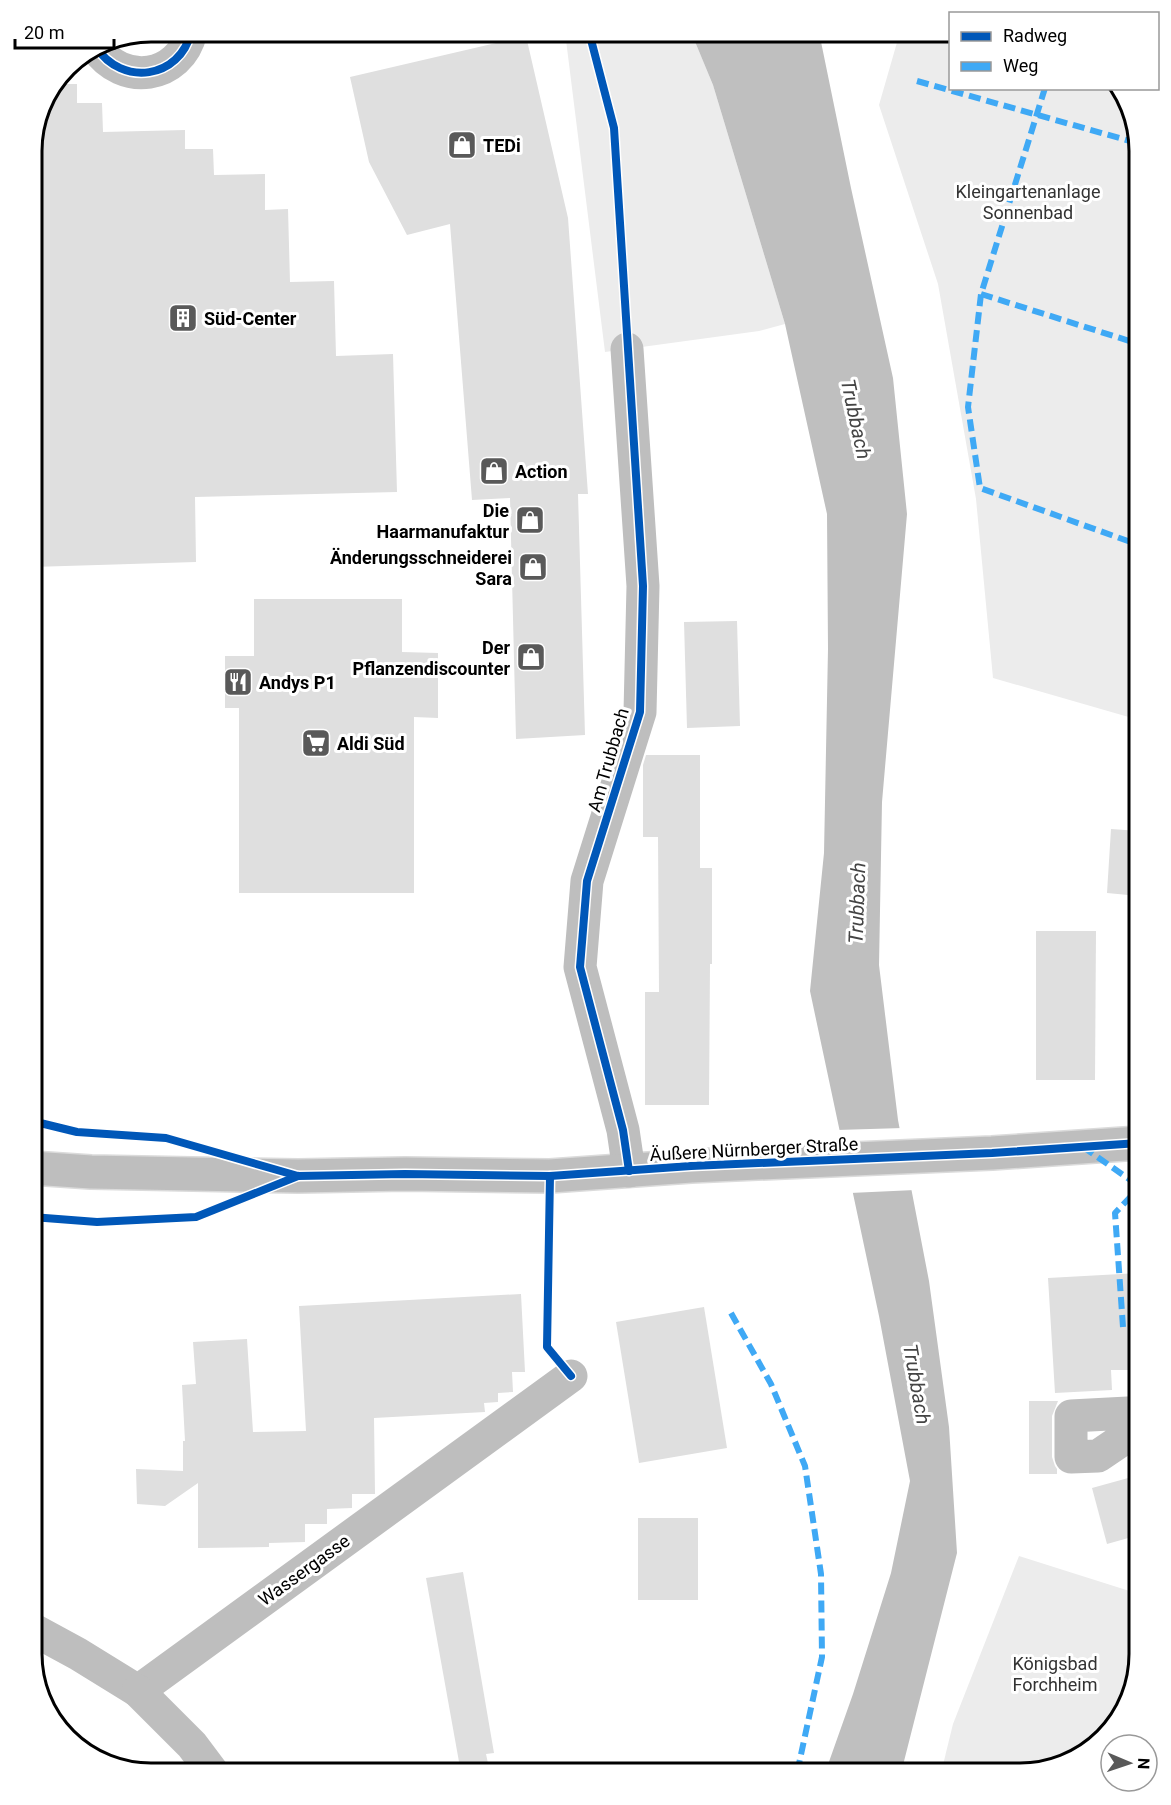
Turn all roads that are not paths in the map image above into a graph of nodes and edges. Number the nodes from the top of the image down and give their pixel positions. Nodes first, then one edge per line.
1 (189, 42) edge
2 (101, 54) edge
3 (627, 349) dead end
4 (1129, 1144) edge
5 (42, 1169) edge
6 (629, 1171) junction
7 (570, 1376) dead end
8 (42, 1634) edge
9 (138, 1690) junction
10 (188, 1759) edge

1 - 2 street
3 - 6 street, Am Trubbach
4 - 6 street, Äußere Nürnberger Straße
5 - 6 street, Äußere Nürnberger Straße
7 - 9 street, Wassergasse
8 - 9 street
9 - 10 street

